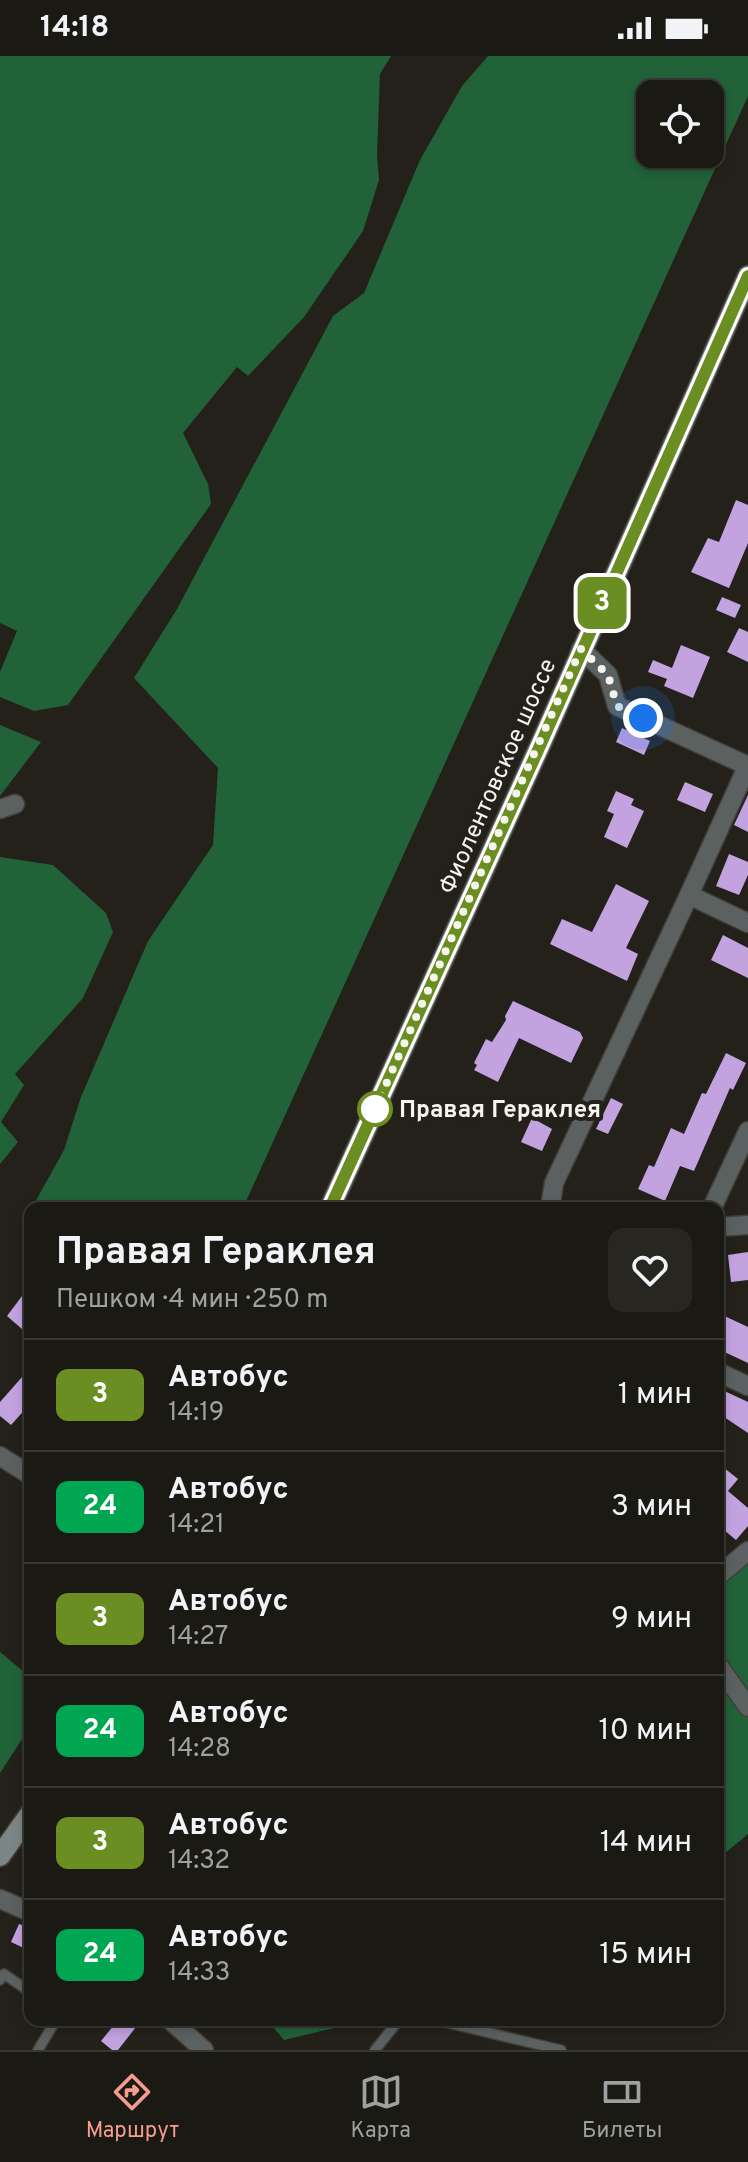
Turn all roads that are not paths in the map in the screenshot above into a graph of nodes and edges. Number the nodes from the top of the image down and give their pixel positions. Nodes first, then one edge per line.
1 (748, 276) edge
2 (581, 649) junction
3 (748, 766) edge
4 (689, 895) junction
5 (748, 923) edge
6 (748, 1131) edge
7 (333, 1202) edge
8 (551, 1202) edge
9 (715, 1202) edge
10 (748, 1225) edge
11 (724, 1227) edge
12 (724, 1375) edge
13 (748, 1386) edge
14 (0, 1456) edge
15 (24, 1471) edge
16 (748, 1551) edge
17 (724, 1571) edge
18 (724, 1673) edge
19 (748, 1707) edge
20 (24, 1822) edge
21 (0, 1856) edge
22 (0, 1899) edge
23 (24, 1909) edge
24 (0, 1980) edge
25 (24, 1988) edge
26 (52, 2026) edge
27 (177, 2026) edge
28 (394, 2026) edge
29 (461, 2026) edge
30 (38, 2050) edge
31 (204, 2050) edge
32 (375, 2050) edge
33 (561, 2050) edge

1 - 2 main road, Фиолентовское шоссе
2 - 3 street
2 - 7 main road, Фиолентовское шоссе
3 - 4 street
4 - 5 street
4 - 8 street
6 - 9 street
10 - 11 street
12 - 13 street
14 - 15 street
16 - 17 street
18 - 19 street
20 - 21 main road
22 - 23 street
24 - 25 lane
26 - 30 lane
27 - 31 street
28 - 32 lane
29 - 33 lane

